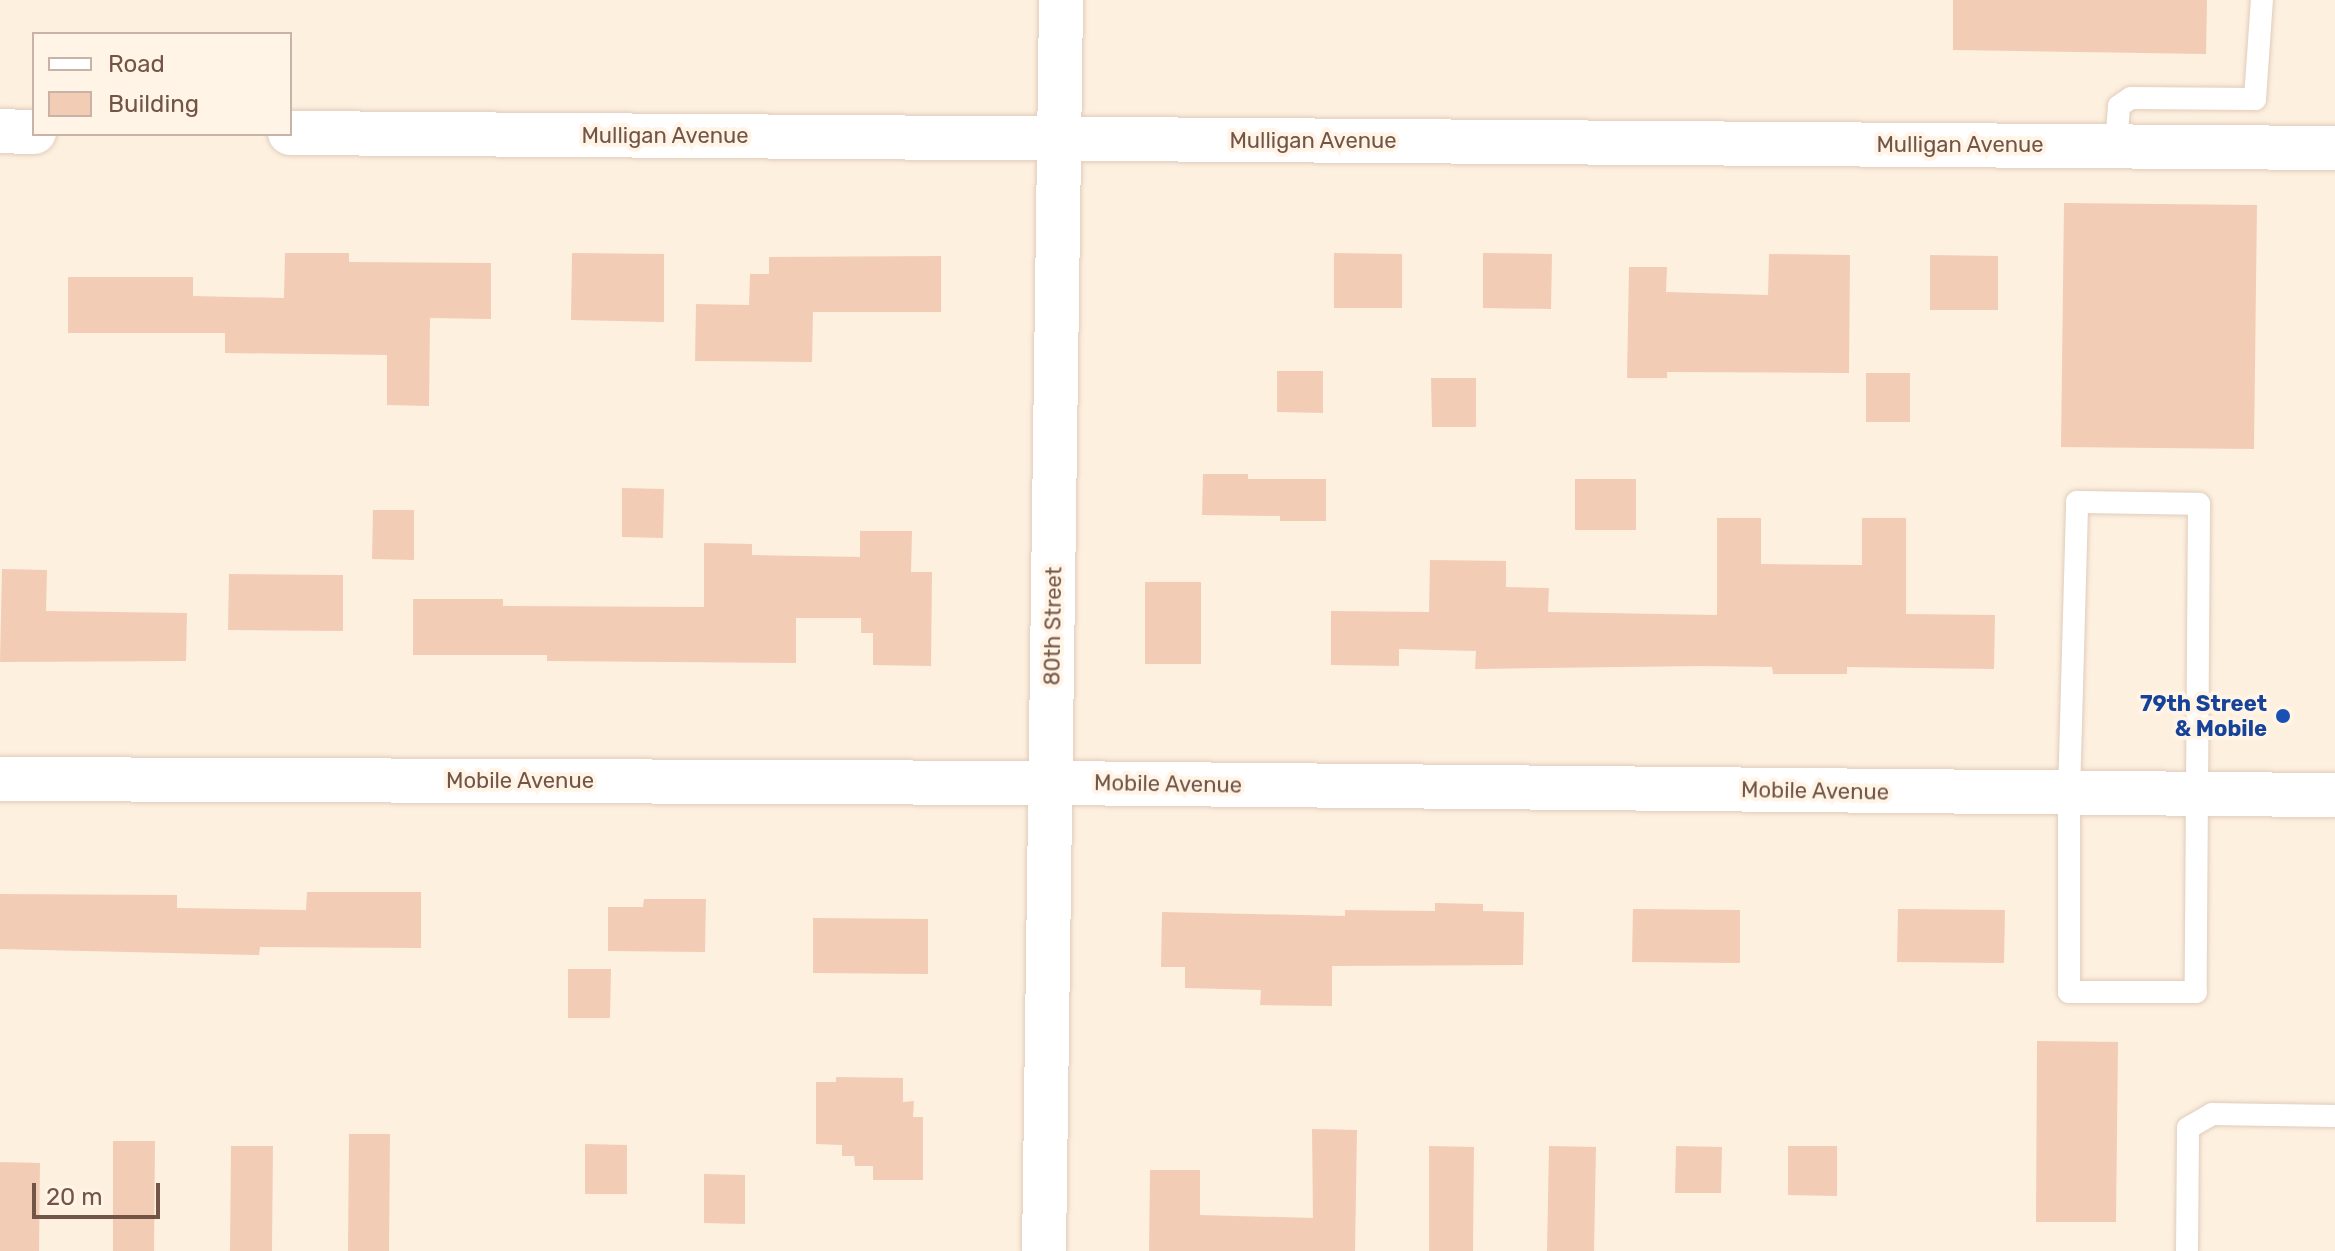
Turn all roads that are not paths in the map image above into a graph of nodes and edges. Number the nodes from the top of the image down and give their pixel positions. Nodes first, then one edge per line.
1 (1061, 0) edge
2 (2262, 0) edge
3 (0, 131) edge
4 (32, 132) edge
5 (292, 133) edge
6 (1061, 139) junction
7 (2116, 146) junction
8 (2335, 148) edge
9 (0, 779) edge
10 (1051, 783) junction
11 (2069, 794) junction
12 (2196, 795) junction
13 (2335, 795) edge
14 (2335, 1116) edge
15 (1044, 1251) edge
16 (2187, 1251) edge

1 - 6 street, 80th Street
2 - 7 lane
3 - 4 street
5 - 6 street, Mulligan Avenue
6 - 7 street, Mulligan Avenue
6 - 10 street, 80th Street
7 - 8 street, Mulligan Avenue
9 - 10 street, Mobile Avenue
10 - 11 street, Mobile Avenue
10 - 15 street, 80th Street
11 - 12 street, Mobile Avenue
11 - 12 lane
11 - 12 lane
12 - 13 street, Mobile Avenue
14 - 16 lane

